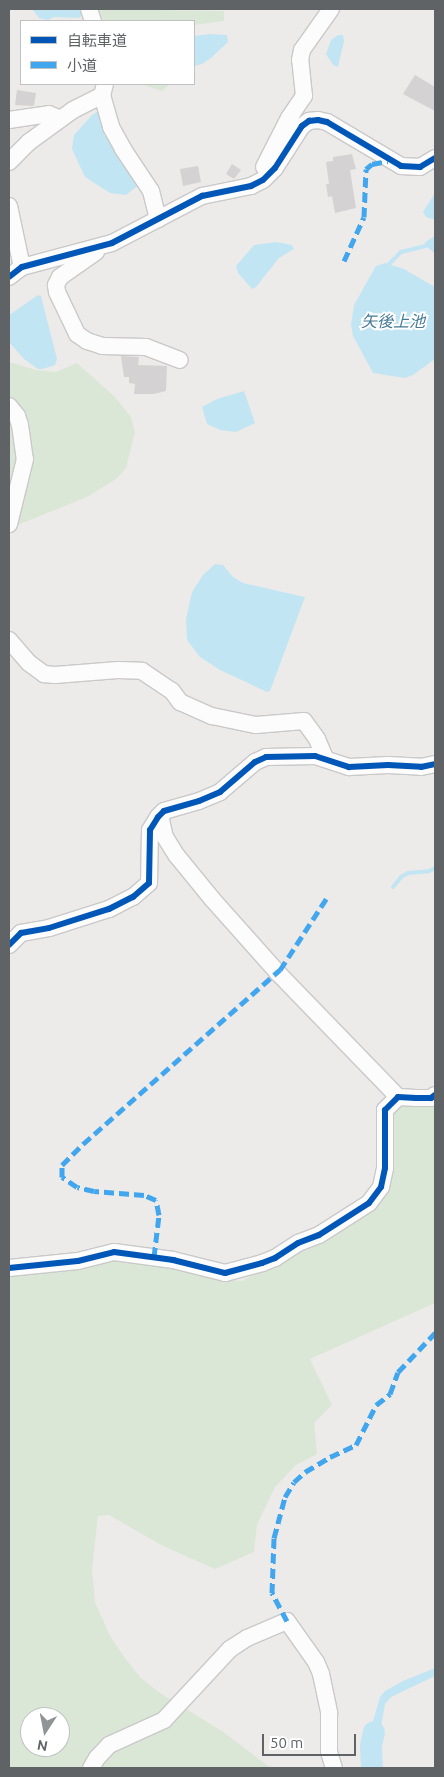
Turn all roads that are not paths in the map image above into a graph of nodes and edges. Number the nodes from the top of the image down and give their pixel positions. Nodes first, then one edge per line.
1 (331, 9) edge
2 (104, 89) edge
3 (60, 119) junction
4 (9, 120) edge
5 (435, 158) edge
6 (9, 162) edge
7 (240, 188) junction
8 (9, 206) edge
9 (158, 219) junction
10 (103, 246) junction
11 (15, 272) edge
12 (180, 360) dead end
13 (9, 406) edge
14 (9, 524) edge
15 (9, 640) edge
16 (325, 758) junction
17 (435, 764) edge
18 (162, 813) junction
19 (9, 945) edge
20 (435, 1095) edge
21 (398, 1097) junction
22 (9, 1268) edge
23 (92, 1768) edge
24 (334, 1768) edge

1 - 7 street
2 - 3 street
2 - 9 street
3 - 4 street
3 - 6 street
5 - 7 street
7 - 9 street
8 - 11 street
9 - 10 street
10 - 11 street
10 - 12 street
13 - 14 street
15 - 16 street
16 - 17 street
16 - 18 street
18 - 19 street
18 - 21 street
20 - 21 street
21 - 22 street
23 - 24 street

